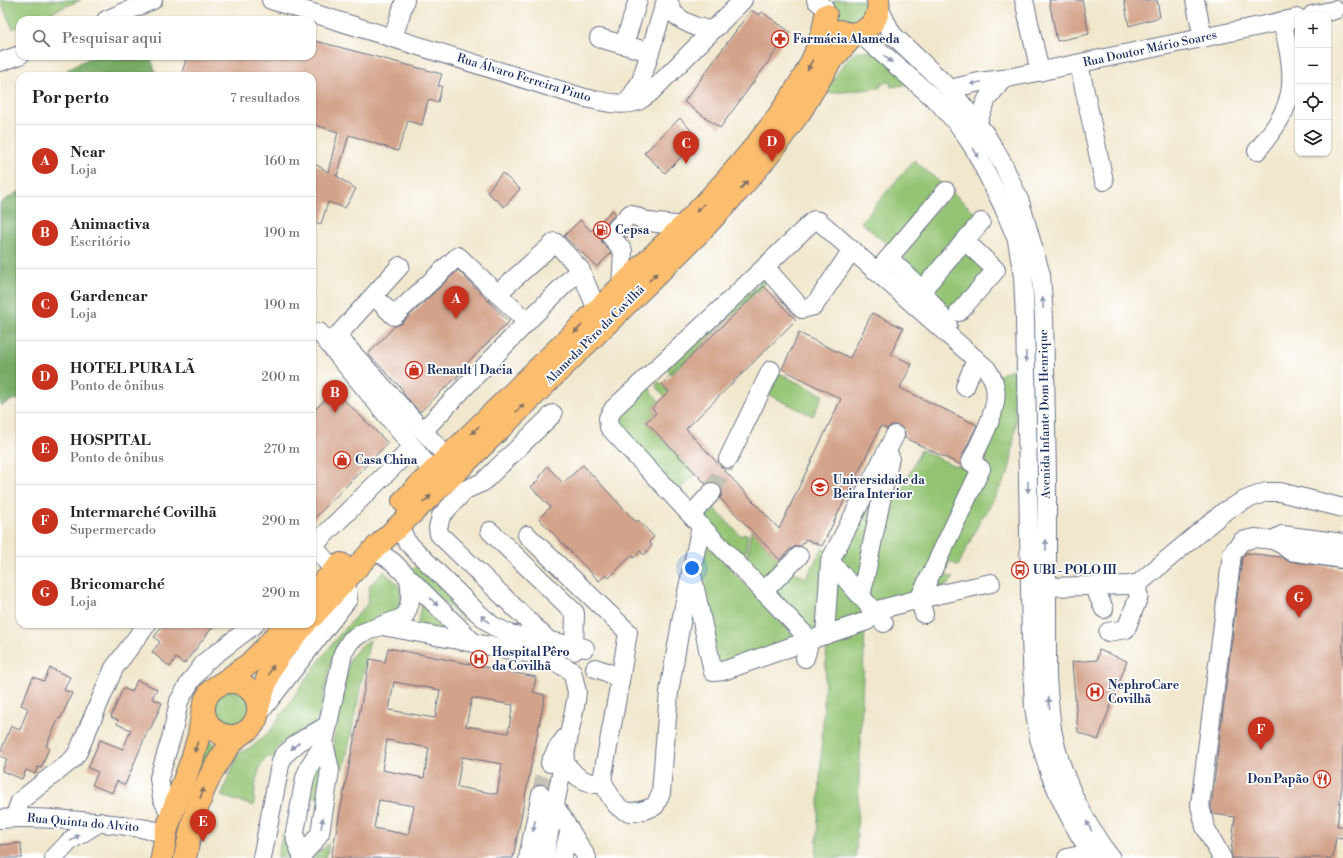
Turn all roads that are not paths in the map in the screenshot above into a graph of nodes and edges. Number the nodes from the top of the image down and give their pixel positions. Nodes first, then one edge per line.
1 (152, 0) edge
2 (271, 0) edge
3 (405, 0) edge
4 (638, 0) edge
5 (667, 0) edge
6 (743, 0) edge
7 (1024, 0) edge
8 (1195, 0) edge
9 (878, 4) edge
10 (823, 6) edge
11 (1335, 10) dead end
12 (1326, 12) edge
13 (115, 16) edge
14 (1290, 20) edge
15 (718, 26) junction
16 (857, 33) junction
17 (393, 38) junction
18 (599, 38) dead end
19 (1203, 38) junction
20 (624, 45) junction
21 (650, 52) junction
22 (16, 56) edge
23 (0, 62) edge
24 (1079, 64) junction
25 (1040, 72) junction
26 (1002, 79) junction
27 (950, 89) junction
28 (627, 103) junction
29 (977, 123) junction
30 (1257, 151) dead end
31 (1104, 181) dead end
32 (946, 191) dead end
33 (982, 222) dead end
34 (683, 226) junction
35 (965, 241) junction
36 (852, 250) junction
37 (888, 258) junction
38 (400, 266) dead end
39 (765, 267) junction
40 (580, 269) junction
41 (877, 272) junction
42 (621, 286) junction
43 (922, 290) junction
44 (497, 294) junction
45 (374, 296) junction
46 (597, 310) junction
47 (959, 312) dead end
48 (527, 322) junction
49 (318, 332) dead end
50 (970, 354) junction
51 (771, 370) dead end
52 (965, 387) dead end
53 (553, 414) dead end
54 (423, 431) junction
55 (412, 447) junction
56 (728, 459) tunnel mouth
57 (440, 465) junction
58 (712, 492) tunnel mouth
59 (1343, 508) edge
60 (696, 521) junction
61 (402, 522) junction
62 (490, 531) dead end
63 (527, 535) dead end
64 (1273, 540) junction
65 (316, 542) edge
66 (1343, 543) edge
67 (316, 550) edge
68 (371, 552) junction
69 (799, 556) dead end
70 (1343, 559) edge
71 (830, 561) junction
72 (692, 572) junction
73 (340, 575) junction
74 (409, 578) junction
75 (991, 583) dead end
76 (1134, 585) junction
77 (1094, 586) junction
78 (1046, 587) junction
79 (316, 589) edge
80 (764, 592) junction
81 (861, 597) junction
82 (922, 606) junction
83 (1104, 609) dead end
84 (316, 611) edge
85 (520, 613) junction
86 (879, 617) junction
87 (379, 626) junction
88 (144, 628) edge
89 (250, 628) edge
90 (283, 628) edge
91 (302, 628) edge
92 (505, 632) junction
93 (1108, 632) dead end
94 (818, 638) junction
95 (549, 641) junction
96 (474, 643) junction
97 (578, 649) junction
98 (805, 658) dead end
99 (572, 671) junction
100 (593, 671) junction
101 (620, 681) junction
102 (221, 684) junction
103 (576, 701) junction
104 (203, 709) junction
105 (258, 711) junction
106 (328, 725) junction
107 (238, 736) junction
108 (321, 761) junction
109 (557, 762) junction
110 (602, 780) junction
111 (541, 794) tunnel mouth
112 (554, 806) junction
113 (9, 818) edge
114 (100, 822) junction
115 (169, 824) junction
116 (570, 830) junction
117 (303, 850) edge
118 (1094, 857) edge
119 (54, 858) edge
120 (162, 858) edge
121 (185, 858) edge
122 (262, 858) edge
123 (528, 858) edge
124 (544, 858) edge
125 (562, 858) edge
126 (587, 858) edge
127 (1067, 858) edge
128 (1111, 858) edge
129 (1222, 858) edge

1 - 13 street
2 - 17 street, Rua Álvaro Ferreira Pinto
3 - 17 street
4 - 20 street
5 - 15 street
5 - 21 street
6 - 15 street, Rua Álvaro Ferreira Pinto
7 - 25 street
8 - 19 street
9 - 16 main road, Alameda Pêro da Covilhã
9 - 27 street, Avenida Infante Dom Henrique
10 - 16 main road
10 -> 34 main road, Alameda Pêro da Covilhã
11 - 12 street
14 - 19 street, Rua Doutor Mário Soares
14 - 30 street
15 - 28 street, Rua Álvaro Ferreira Pinto
61 -> 16 main road, Alameda Pêro da Covilhã
16 -> 118 street, Avenida Infante Dom Henrique
17 - 28 street, Rua Álvaro Ferreira Pinto
18 - 20 street
19 - 24 street, Rua Doutor Mário Soares
20 - 21 street
21 - 28 street
22 - 23 street
24 - 25 street, Rua Doutor Mário Soares
24 - 31 street
25 - 26 street, Rua Doutor Mário Soares
26 -> 27 street, Rua Doutor Mário Soares
26 - 29 street
27 - 29 street, Avenida Infante Dom Henrique
78 -> 29 street, Avenida Infante Dom Henrique
32 - 37 street
33 - 35 street
34 - 42 main road, Alameda Pêro da Covilhã
34 - 42 street
35 - 43 street
35 - 47 street
36 - 39 street
36 - 39 street
36 - 41 street
37 - 41 street
37 - 43 street
38 - 45 street
39 - 60 street
40 - 44 street
40 - 46 street
40 - 48 street
41 - 50 street
42 - 46 main road, Alameda Pêro da Covilhã
43 - 50 street
44 - 45 street
44 - 48 street
45 - 54 street
46 -> 57 main road, Alameda Pêro da Covilhã
48 - 54 street
49 - 55 street
50 - 52 street
50 - 82 street
51 - 56 street
53 - 85 street
54 - 57 street
55 - 57 street
55 - 65 street
57 - 73 main road, Alameda Pêro da Covilhã
58 - 60 street
59 - 76 street
60 - 72 street
60 - 80 street
61 - 68 main road, Alameda Pêro da Covilhã
92 -> 61 street
62 - 97 street
63 - 101 street
64 - 66 street
64 - 70 street
64 - 129 street
67 - 73 street
68 - 73 main road, Alameda Pêro da Covilhã
68 - 74 street
69 - 80 street
71 - 81 street
71 - 81 street
71 - 94 street
72 - 94 street
72 - 110 street
73 - 79 main road, Alameda Pêro da Covilhã
73 - 84 main road, Alameda Pêro da Covilhã
73 - 105 street
74 - 87 street
74 -> 96 street
75 - 82 street
76 - 77 street
76 - 93 street
77 - 78 street
77 - 83 street
128 -> 78 street, Avenida Infante Dom Henrique
80 - 94 street
81 - 86 street
82 - 86 street
85 - 92 street
85 - 95 street
86 - 94 street
87 - 96 street
87 - 106 street
88 - 113 street
89 - 115 street
90 - 102 main road
105 -> 91 main road
92 - 95 street
94 - 98 street
95 - 97 street
96 - 99 street
97 - 99 street
97 - 100 street
99 - 100 street
99 - 103 street
100 - 101 street
100 - 103 street
101 - 110 street
102 - 104 main road
102 - 105 main road
103 - 109 street
104 - 107 main road
104 -> 115 main road
105 - 107 main road
106 - 108 street
106 -> 122 street
121 -> 107 main road
108 - 117 street
117 -> 108 street
109 - 110 street
109 - 112 street
111 -> 123 street
112 - 116 street
112 - 124 street
113 - 114 street, Rua Quinta do Alvito
114 - 115 street, Rua Quinta do Alvito
119 -> 114 street
115 - 120 main road
116 - 125 street
116 - 126 street
118 - 127 street

